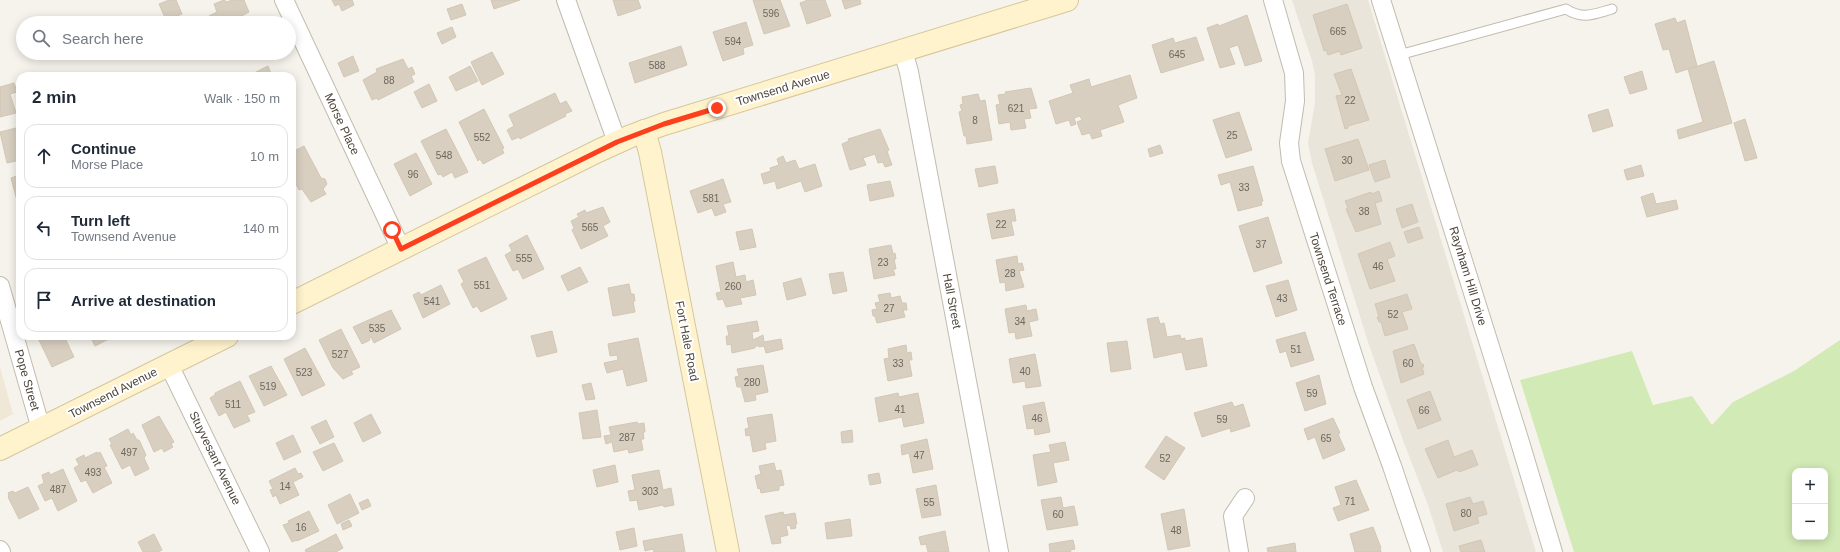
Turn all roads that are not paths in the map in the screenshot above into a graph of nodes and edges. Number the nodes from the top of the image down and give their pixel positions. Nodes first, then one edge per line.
1 (284, 0) edge
2 (566, 0) edge
3 (1067, 0) edge
4 (1273, 0) edge
5 (1381, 0) edge
6 (1565, 4) edge
7 (1612, 9) dead end
8 (292, 16) edge
9 (296, 26) edge
10 (903, 51) junction
11 (1398, 55) junction
12 (644, 131) junction
13 (617, 142) junction
14 (401, 249) junction
15 (0, 286) edge
16 (296, 301) edge
17 (218, 340) edge
18 (169, 365) junction
19 (41, 429) junction
20 (0, 449) edge
21 (1245, 498) dead end
22 (260, 552) edge
23 (728, 552) edge
24 (999, 552) edge
25 (1239, 552) edge
26 (1421, 552) edge
27 (1553, 552) edge

1 - 8 street, Morse Place
2 - 13 street
3 - 10 main road, Townsend Avenue
4 - 26 street, Townsend Terrace
5 - 11 street, Raynham Hill Drive
6 - 7 lane
6 - 11 lane
9 - 14 street, Morse Place
10 - 12 main road, Townsend Avenue
10 - 24 street, Hall Street
11 - 27 street, Raynham Hill Drive
12 - 13 main road, Townsend Avenue
12 - 23 main road, Fort Hale Road
13 - 14 main road, Townsend Avenue
14 - 16 main road, Townsend Avenue
15 - 19 street, Pope Street
17 - 18 main road, Townsend Avenue
18 - 19 main road, Townsend Avenue
18 - 22 street, Stuyvesant Avenue
19 - 20 main road, Townsend Avenue
21 - 25 street

